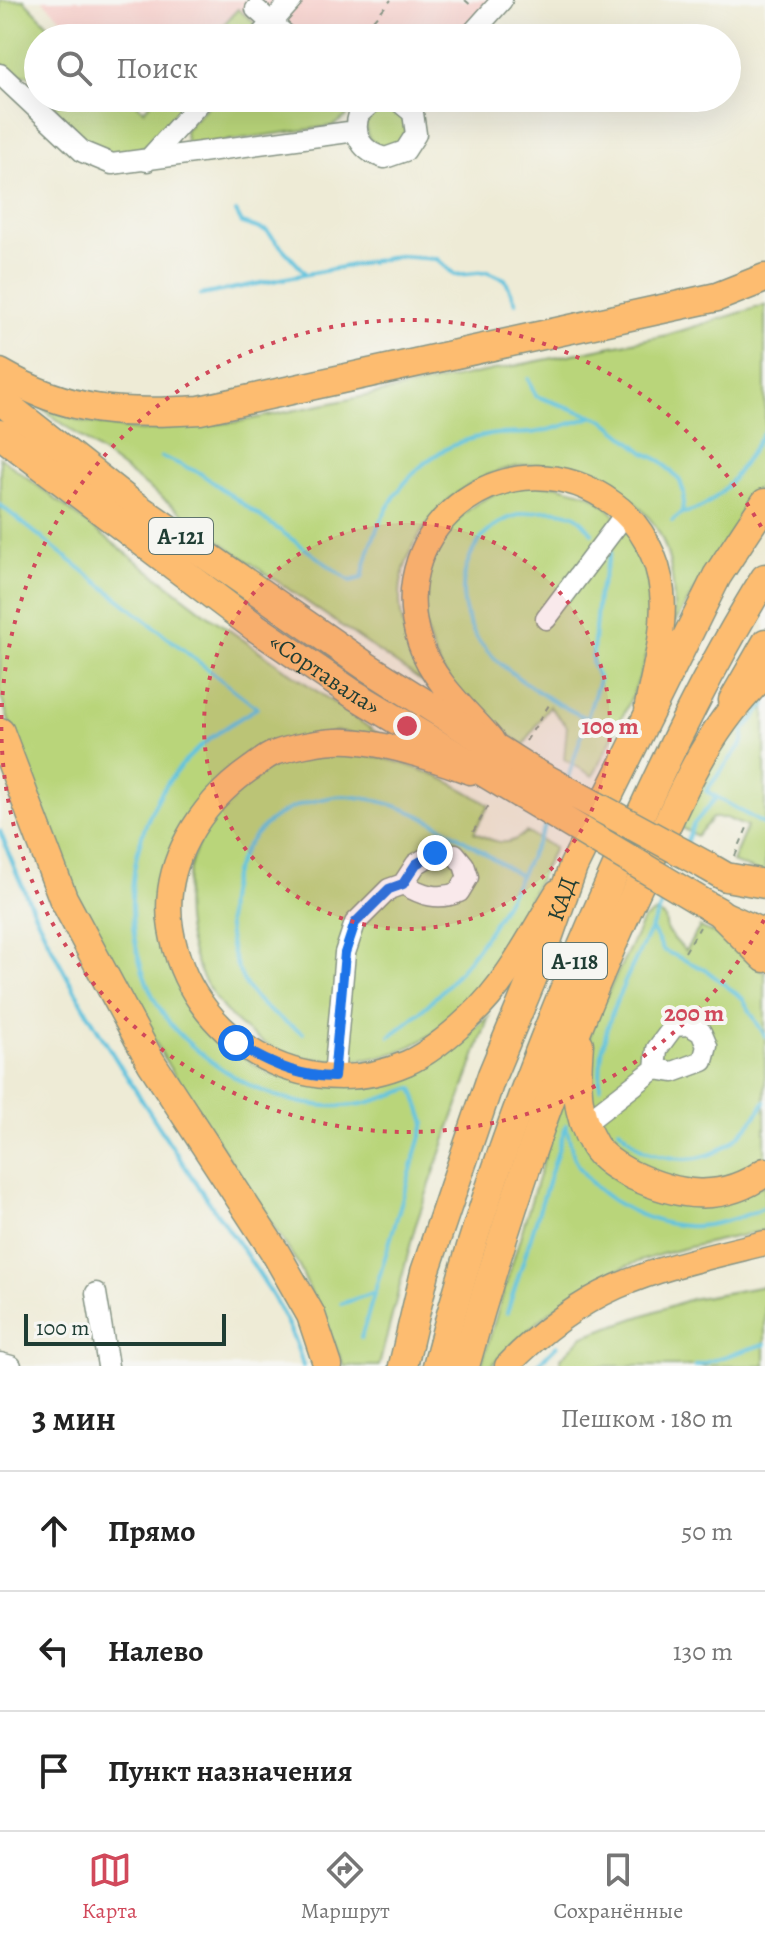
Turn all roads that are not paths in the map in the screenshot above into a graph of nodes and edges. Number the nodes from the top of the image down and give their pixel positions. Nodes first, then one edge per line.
1 (292, 0) edge
2 (491, 4) edge
3 (256, 9) dead end
4 (262, 24) edge
5 (270, 24) edge
6 (477, 24) edge
7 (0, 74) edge
8 (24, 97) edge
9 (40, 112) edge
10 (191, 112) edge
11 (362, 112) edge
12 (411, 112) edge
13 (356, 131) junction
14 (147, 161) junction
15 (765, 278) edge
16 (0, 373) edge
17 (0, 400) edge
18 (0, 434) edge
19 (765, 503) edge
20 (626, 513) junction
21 (765, 578) edge
22 (546, 619) dead end
23 (765, 641) edge
24 (765, 674) edge
25 (643, 724) junction
26 (0, 732) edge
27 (703, 747) junction
28 (512, 776) junction
29 (573, 867) junction
30 (721, 868) junction
31 (403, 884) dead end
32 (765, 884) edge
33 (765, 894) edge
34 (710, 915) junction
35 (765, 932) edge
36 (765, 958) edge
37 (600, 970) junction
38 (655, 1069) dead end
39 (334, 1077) junction
40 (584, 1124) junction
41 (765, 1172) edge
42 (765, 1243) edge
43 (96, 1293) dead end
44 (0, 1363) edge
45 (11, 1366) edge
46 (108, 1366) edge
47 (328, 1366) edge
48 (403, 1366) edge
49 (437, 1366) edge
50 (465, 1366) edge
51 (507, 1366) edge

1 - 5 street
2 - 6 street
3 - 4 street
7 - 8 street
9 - 14 street
10 - 14 street
11 - 13 street
12 - 13 street
13 - 14 street
15 - 16 highway
17 - 28 highway, «Сортавала» / А-121
18 - 28 highway, «Сортавала» / А-121
19 - 25 highway, КАД / А-118
20 - 22 street
20 - 25 main road
20 - 28 main road
21 - 49 highway, КАД / А-118
23 - 27 main road
24 - 27 highway
25 - 29 highway, КАД / А-118
26 - 47 highway
27 - 37 highway
28 - 30 highway, «Сортавала», bridge
28 - 34 highway, «Сортавала», bridge
28 - 39 main road
29 - 39 main road
29 - 48 highway, КАД / А-118
30 - 32 highway, «Сортавала»
30 - 33 main road
31 - 39 street
34 - 35 main road
34 - 36 highway, «Сортавала»
37 - 40 highway
37 - 50 highway
38 - 40 street
40 - 41 highway
42 - 51 main road
43 - 46 street
44 - 45 street

